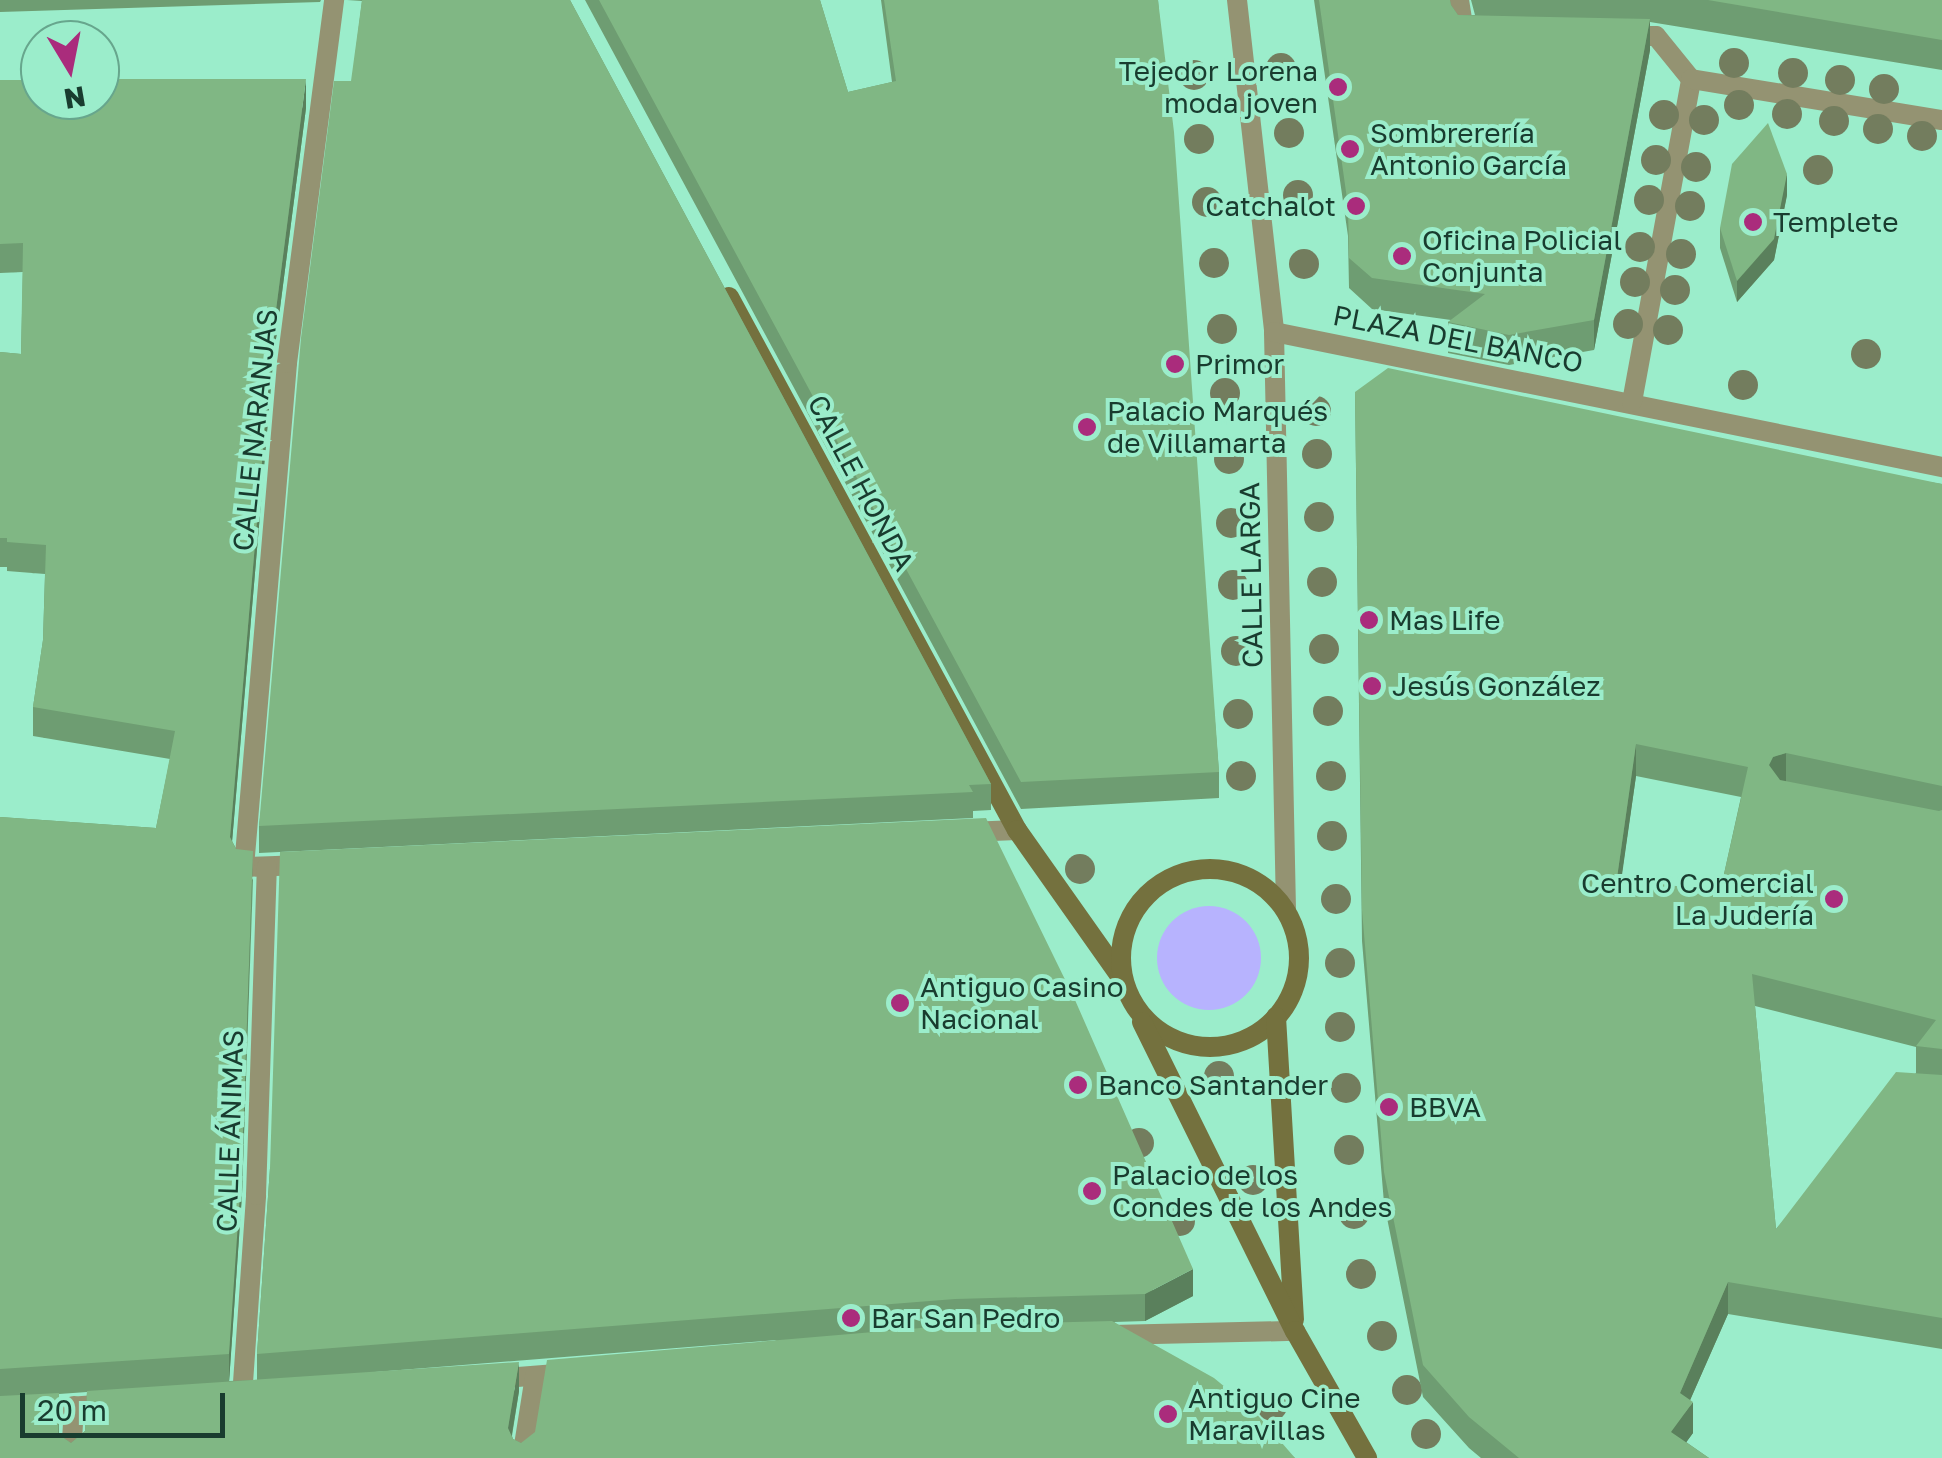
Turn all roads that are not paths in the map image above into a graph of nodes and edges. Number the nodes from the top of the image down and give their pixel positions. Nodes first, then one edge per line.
1 (334, 0) edge
2 (1237, 0) edge
3 (1459, 0) edge
4 (1502, 34) edge
5 (1598, 36) edge
6 (1691, 79) junction
7 (1942, 120) edge
8 (719, 277) edge
9 (1274, 332) junction
10 (1632, 402) junction
11 (1942, 467) edge
12 (1017, 830) junction
13 (955, 833) edge
14 (326, 864) edge
15 (267, 867) junction
16 (1286, 912) junction
17 (1123, 980) junction
18 (1135, 1006) junction
19 (1276, 1018) junction
20 (1294, 1331) junction
21 (1095, 1336) edge
22 (592, 1371) edge
23 (535, 1376) junction
24 (476, 1380) edge
25 (242, 1397) edge
26 (130, 1403) edge
27 (74, 1406) junction
28 (0, 1412) edge
29 (71, 1458) edge
30 (522, 1458) edge
31 (1367, 1458) edge

1 - 15 street, CALLE NARANJAS
2 - 9 street, CALLE LARGA
3 - 4 street
5 - 6 street
6 - 7 street
6 - 10 street
8 - 12 street, CALLE HONDA
9 - 10 street, PLAZA DEL BANCO
9 - 16 street, CALLE LARGA
10 - 11 street, PLAZA DEL BANCO
12 - 13 street
12 - 17 street, CALLE HONDA
14 - 15 street
15 - 25 street, CALLE ÁNIMAS
16 - 17 street
16 - 19 street
17 - 18 street
18 - 19 street
18 - 20 street
19 - 20 street
20 - 21 street
20 - 31 street
22 - 23 street
23 - 24 street
23 - 30 street
26 - 27 street
27 - 28 street
27 - 29 street

